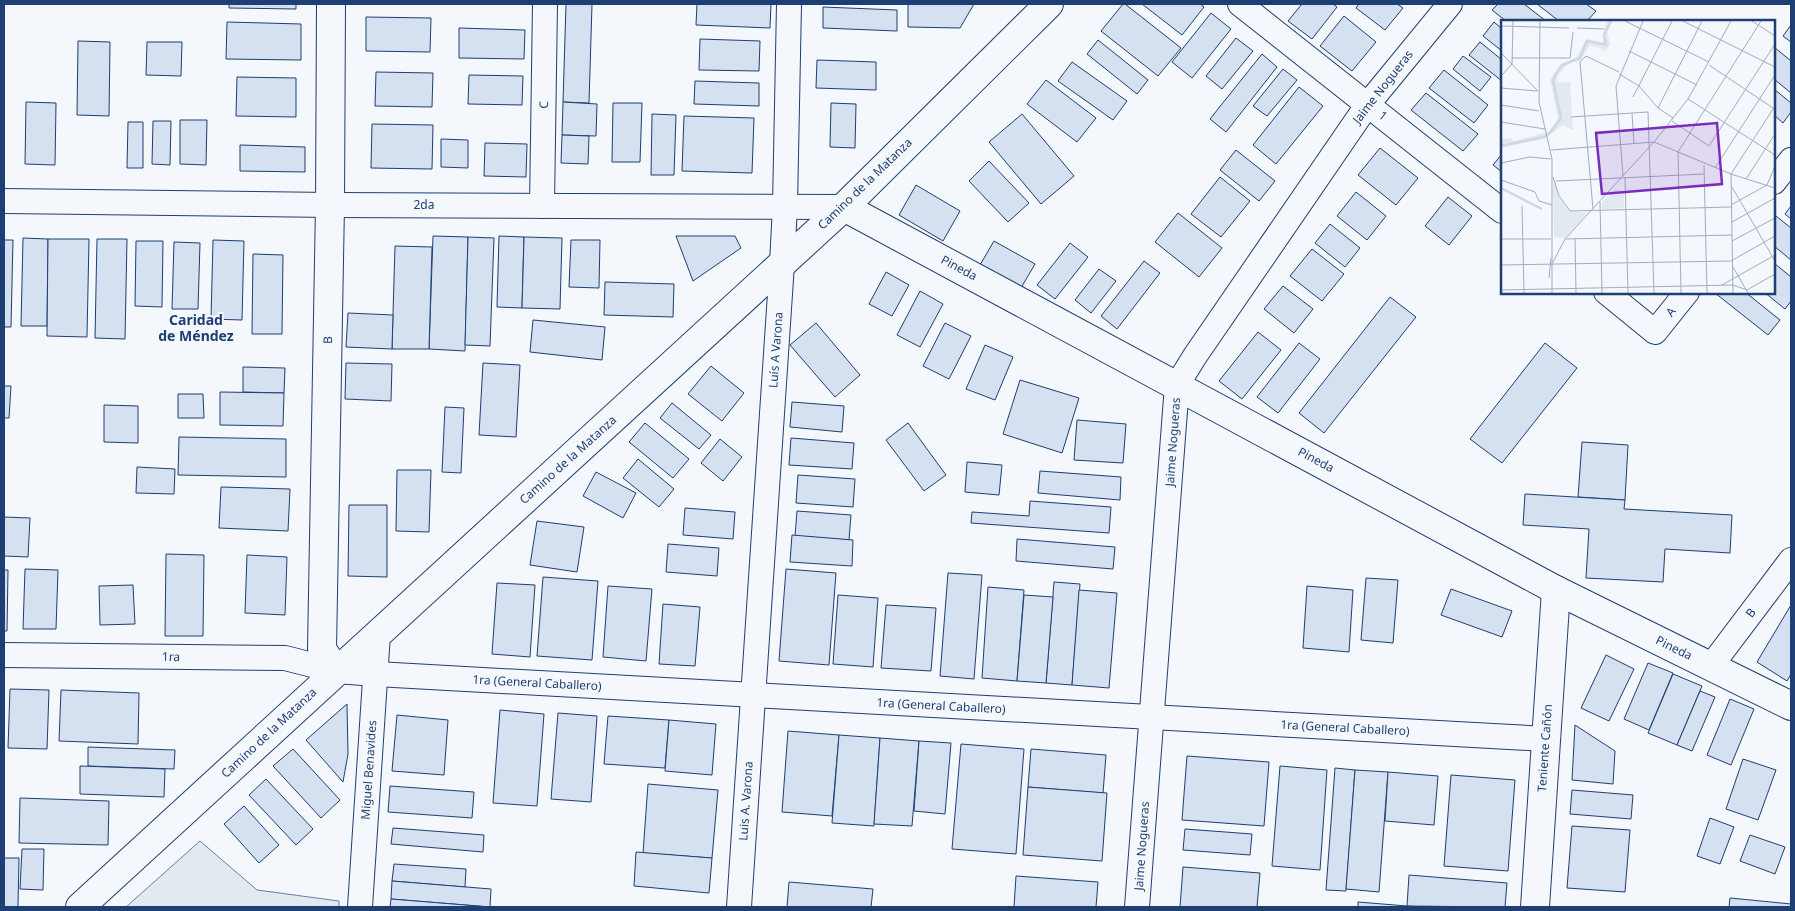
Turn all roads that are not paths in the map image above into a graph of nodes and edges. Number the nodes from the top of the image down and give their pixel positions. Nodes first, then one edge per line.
1 (331, 4) edge
2 (546, 4) edge
3 (789, 4) edge
4 (1049, 4) edge
5 (1240, 4) edge
6 (1450, 4) edge
7 (1368, 104) junction
8 (1791, 160) edge
9 (1775, 181) edge
10 (4, 201) edge
11 (330, 205) junction
12 (542, 206) junction
13 (785, 206) junction
14 (844, 207) junction
15 (1501, 210) edge
16 (782, 264) junction
17 (1608, 294) edge
18 (1685, 294) edge
19 (1177, 385) junction
20 (1791, 560) edge
21 (1556, 590) junction
22 (378, 634) junction
23 (4, 655) edge
24 (1711, 666) junction
25 (336, 671) junction
26 (376, 674) junction
27 (753, 696) junction
28 (1791, 706) edge
29 (1151, 717) junction
30 (1546, 739) junction
31 (80, 907) edge
32 (360, 907) edge
33 (739, 907) edge
34 (1137, 907) edge
35 (1535, 907) edge

1 - 11 street, B
2 - 12 street, C
3 - 13 street, Luís A Varona
4 - 14 street, Camino de la Matanza
5 - 7 street, 1
6 - 7 street, Jaime Nogueras
7 - 15 street, 1
7 - 19 street, Jaime Nogueras
8 - 9 street
10 - 11 street, 2da
11 - 12 street, 2da
11 - 25 street, B
12 - 13 street, 2da
13 - 14 street, 2da
13 - 16 street, Luís A Varona
14 - 16 street, Camino de la Matanza
14 - 19 street, Pineda
16 - 22 street, Camino de la Matanza
16 - 27 street, Luís A Varona
17 - 18 street, A
19 - 21 street, Pineda
19 - 29 street, Jaime Nogueras
20 - 24 street, B
21 - 24 street, Pineda
21 - 30 street, Teniente Cañón
22 - 25 street, Camino de la Matanza
22 - 26 street, Miguel Benavides
23 - 25 street, 1ra
24 - 28 street, Pineda
25 - 26 street, 1ra (General Caballero)
25 - 31 street, Camino de la Matanza
26 - 27 street, 1ra (General Caballero)
26 - 32 street, Miguel Benavides
27 - 29 street, 1ra (General Caballero)
27 - 33 street, Luis A. Varona
29 - 30 street, 1ra (General Caballero)
29 - 34 street, Jaime Nogueras
30 - 35 street, Teniente Cañón

